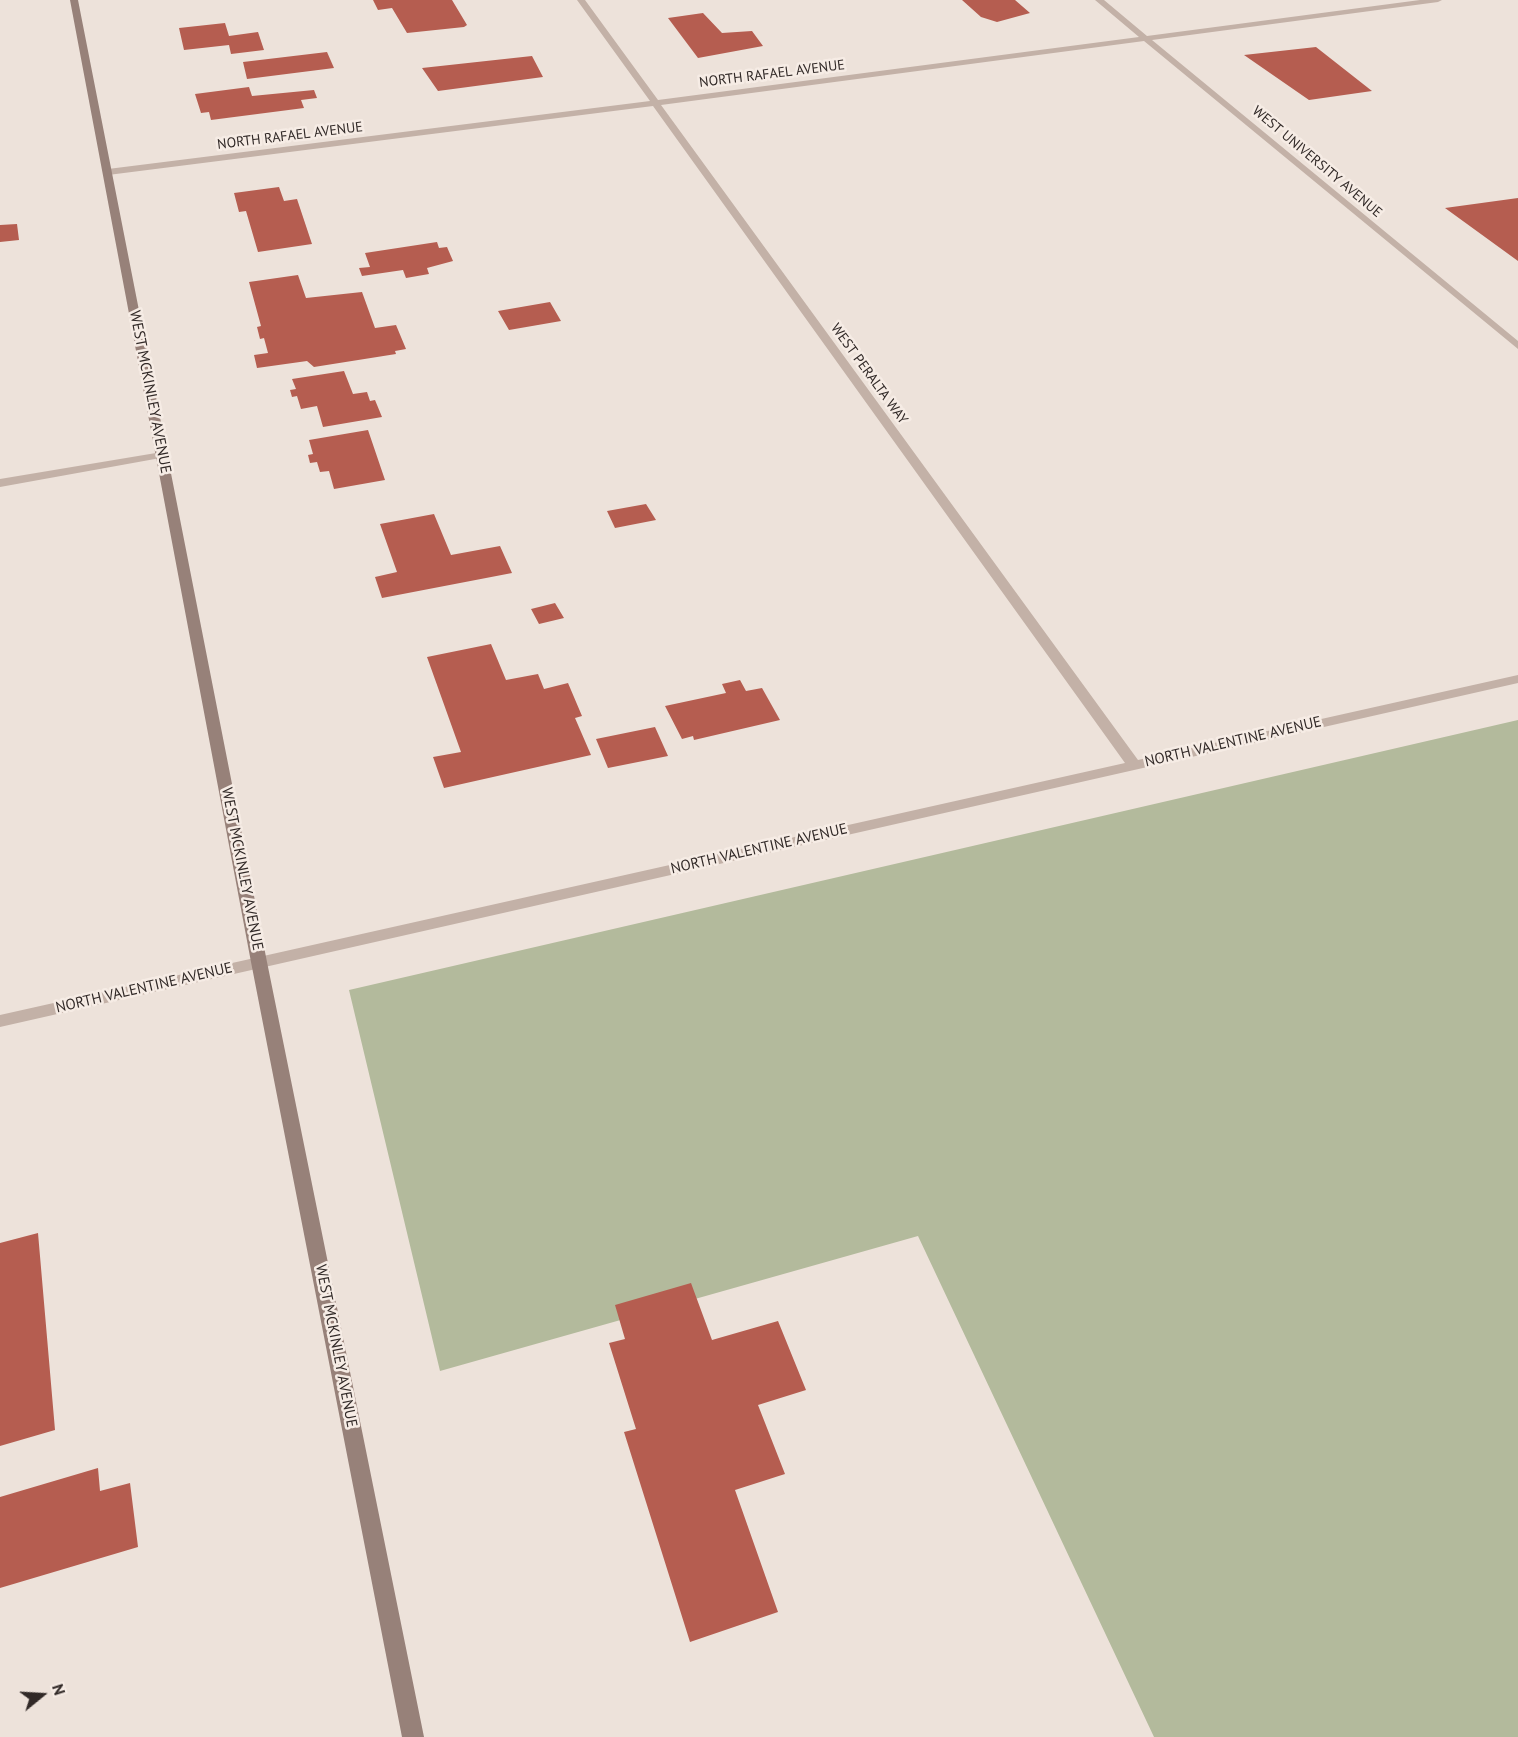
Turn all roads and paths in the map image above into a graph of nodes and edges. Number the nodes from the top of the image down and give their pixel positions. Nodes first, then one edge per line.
1 (74, 0) edge
2 (581, 0) edge
3 (1099, 0) edge
4 (1438, 0) edge
5 (1147, 39) junction
6 (654, 103) junction
7 (108, 172) junction
8 (1518, 346) edge
9 (162, 455) junction
10 (0, 483) edge
11 (1518, 679) edge
12 (1134, 765) junction
13 (259, 962) junction
14 (0, 1021) edge
15 (413, 1737) edge

1 - 7 main road, WEST MCKINLEY AVENUE
2 - 6 street, WEST PERALTA WAY
3 - 5 street, WEST UNIVERSITY AVENUE
4 - 5 street, NORTH RAFAEL AVENUE
5 - 6 street, NORTH RAFAEL AVENUE
5 - 8 street, WEST UNIVERSITY AVENUE
6 - 7 street, NORTH RAFAEL AVENUE
6 - 12 street, WEST PERALTA WAY
7 - 9 main road, WEST MCKINLEY AVENUE
9 - 10 street
9 - 13 main road, WEST MCKINLEY AVENUE
11 - 12 street, NORTH VALENTINE AVENUE
12 - 13 street, NORTH VALENTINE AVENUE
13 - 14 street, NORTH VALENTINE AVENUE
13 - 15 main road, WEST MCKINLEY AVENUE

